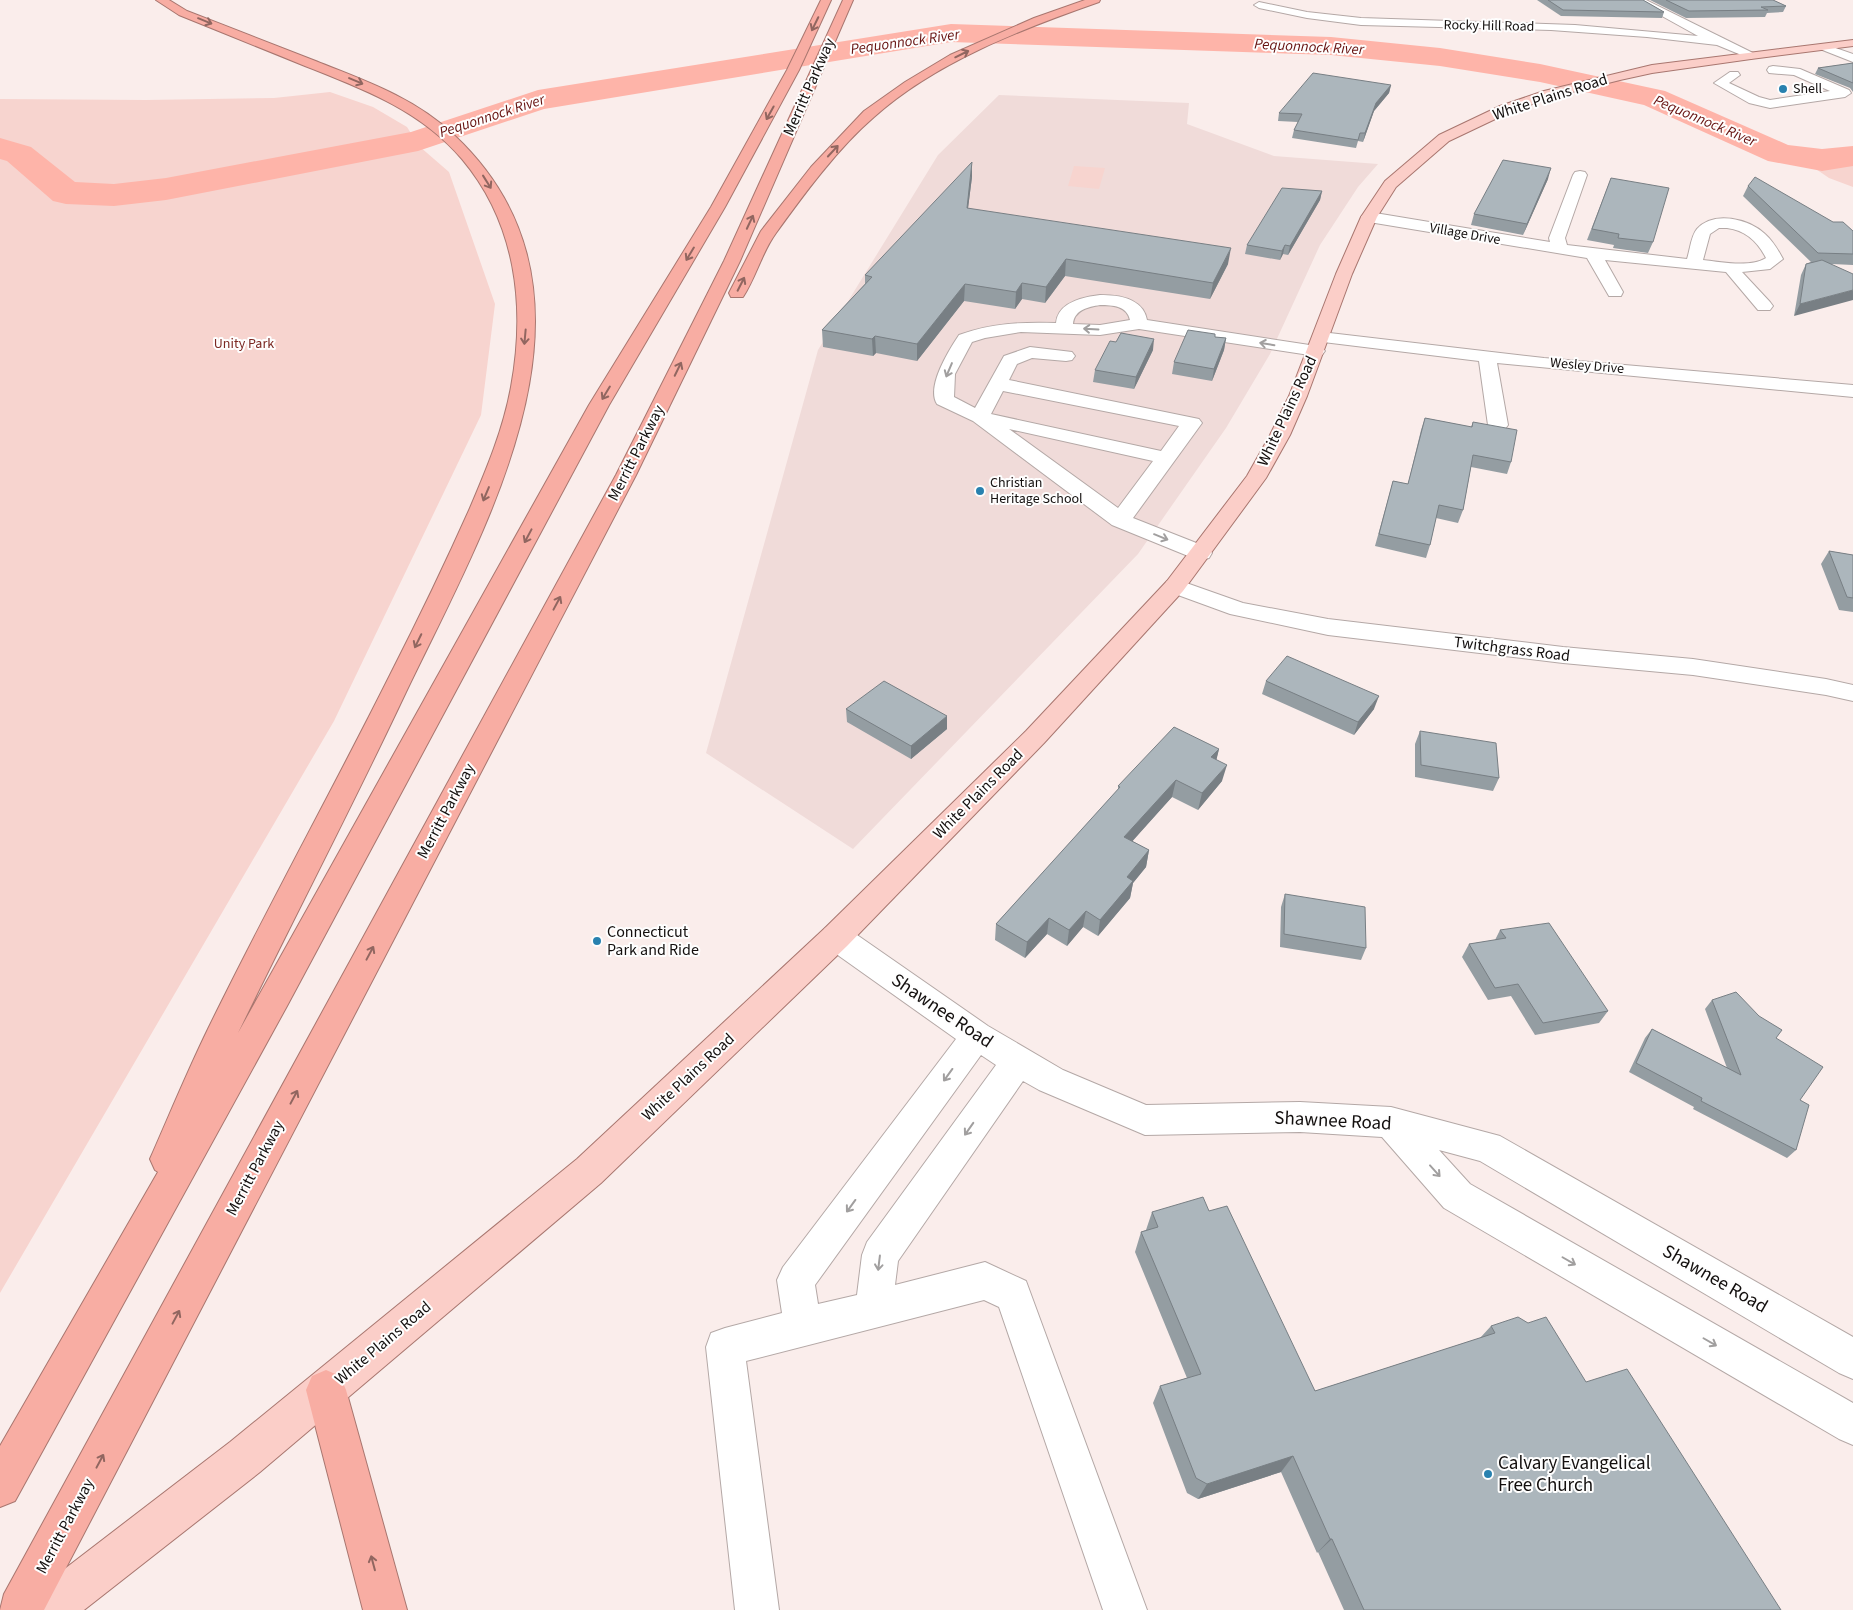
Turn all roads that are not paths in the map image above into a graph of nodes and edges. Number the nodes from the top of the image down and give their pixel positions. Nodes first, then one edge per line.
1 (161, 0) edge
2 (826, 0) edge
3 (848, 0) edge
4 (1095, 0) edge
5 (1638, 0) edge
6 (1259, 5) dead end
7 (1719, 42) junction
8 (1853, 43) edge
9 (1824, 47) junction
10 (1744, 56) junction
11 (1853, 58) edge
12 (805, 61) junction
13 (1704, 61) junction
14 (1580, 176) dead end
15 (1369, 217) junction
16 (1560, 250) junction
17 (1593, 254) junction
18 (1694, 264) junction
19 (1732, 268) junction
20 (1615, 292) dead end
21 (731, 305) dead end
22 (1764, 306) dead end
23 (1139, 324) junction
24 (1064, 328) junction
25 (1318, 344) junction
26 (1066, 356) dead end
27 (1488, 356) junction
28 (693, 374) dead end
29 (998, 384) junction
30 (1853, 392) edge
31 (980, 418) junction
32 (1498, 425) edge
33 (1166, 458) junction
34 (626, 475) junction
35 (1120, 520) junction
36 (1201, 553) junction
37 (1175, 586) junction
38 (1853, 693) edge
39 (836, 937) junction
40 (977, 1036) junction
41 (1018, 1060) junction
42 (1391, 1122) junction
43 (103, 1304) junction
44 (874, 1309) junction
45 (803, 1328) junction
46 (1853, 1359) edge
47 (326, 1390) junction
48 (1853, 1425) edge
49 (0, 1486) edge
50 (20, 1610) edge
51 (48, 1610) edge
52 (385, 1610) edge
53 (757, 1610) edge
54 (1125, 1610) edge

1 -> 43 highway
2 -> 12 highway, Merritt Parkway
3 - 12 highway, Merritt Parkway
21 -> 4 highway
5 - 7 street
6 - 7 street, Rocky Hill Road
7 - 10 street
8 - 9 main road, White Plains Road
9 - 10 main road, White Plains Road
9 - 11 street
10 - 13 main road, White Plains Road
10 - 13 street
34 -> 12 highway, Merritt Parkway
12 -> 43 highway, Merritt Parkway
13 - 15 main road, White Plains Road
14 - 16 street
15 - 16 street, Village Drive
15 - 25 main road, White Plains Road
16 - 17 street, Village Drive
17 - 18 street, Village Drive
17 - 20 street
18 - 19 street, Village Drive
18 - 19 street, Village Drive
19 - 22 street
23 -> 24 street, Wesley Drive
23 - 24 street
25 -> 23 street, Wesley Drive
24 -> 31 street, Wesley Drive
25 - 27 street, Wesley Drive
25 - 36 main road, White Plains Road
26 - 29 street
27 - 30 street, Wesley Drive
27 - 32 street
28 - 34 highway
29 - 31 street
29 - 33 street
31 - 33 street
31 - 35 street
33 - 35 street
50 -> 34 highway, Merritt Parkway
35 -> 36 street
36 - 37 main road, White Plains Road
37 - 38 street, Twitchgrass Road
37 - 39 main road, White Plains Road
39 - 40 street, Shawnee Road
39 - 47 main road, White Plains Road
40 - 41 street, Shawnee Road
40 -> 45 street
41 - 42 street, Shawnee Road
41 -> 44 street
42 - 46 street, Shawnee Road
42 -> 48 street
43 - 49 highway, Merritt Parkway
44 - 45 street
44 - 54 street
45 - 53 street
47 - 51 main road, White Plains Road
52 -> 47 highway

